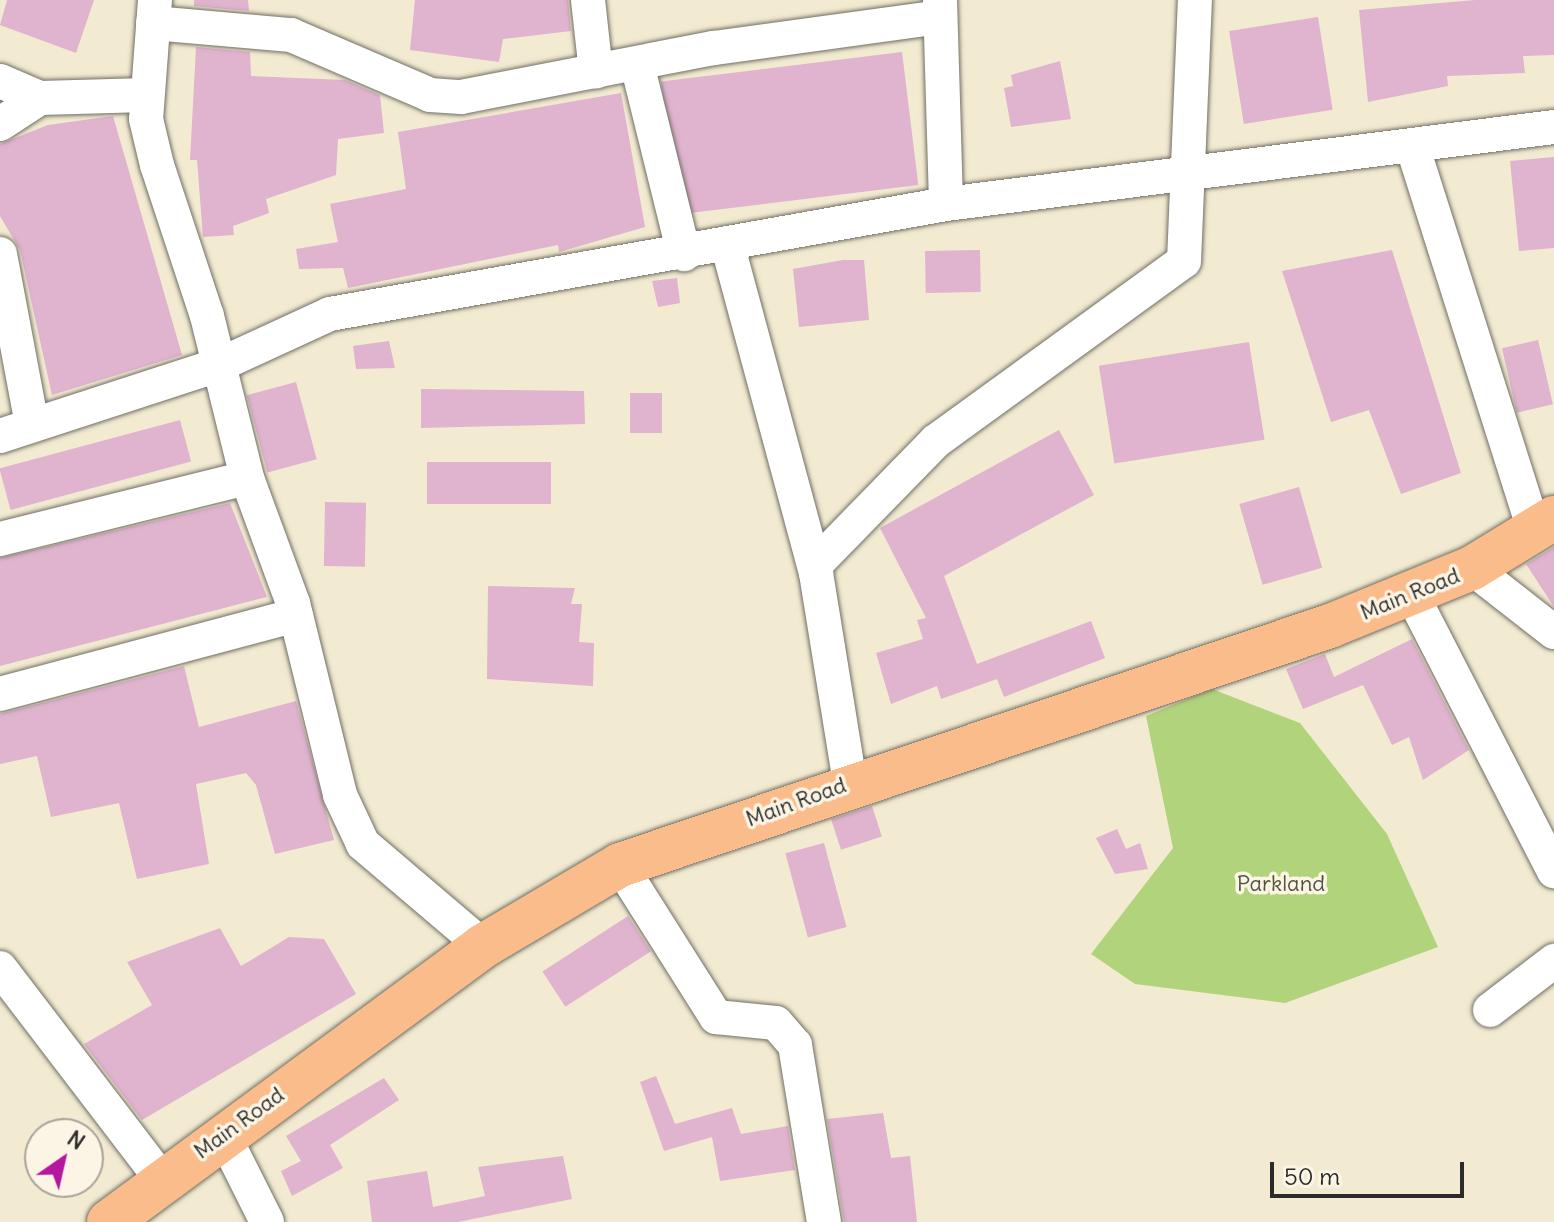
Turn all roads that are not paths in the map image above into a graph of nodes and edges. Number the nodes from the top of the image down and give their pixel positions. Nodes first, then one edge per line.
1 (588, 0) edge
2 (1195, 0) edge
3 (940, 9) edge
4 (154, 12) edge
5 (637, 64) junction
6 (596, 72) junction
7 (0, 81) edge
8 (147, 95) junction
9 (40, 98) junction
10 (0, 124) edge
11 (1554, 127) edge
12 (1412, 145) junction
13 (1192, 169) junction
14 (946, 204) junction
15 (728, 247) junction
16 (0, 254) edge
17 (684, 254) junction
18 (219, 365) junction
19 (16, 430) edge
20 (247, 478) junction
21 (1544, 524) edge
22 (0, 539) edge
23 (1472, 568) junction
24 (816, 573) junction
25 (1411, 593) junction
26 (296, 615) junction
27 (1554, 632) edge
28 (0, 694) edge
29 (850, 783) junction
30 (620, 865) junction
31 (1554, 871) edge
32 (483, 946) junction
33 (1554, 961) edge
34 (0, 968) edge
35 (1490, 1010) dead end
36 (223, 1134) junction
37 (162, 1180) junction
38 (109, 1222) edge
39 (267, 1222) edge
40 (824, 1222) edge

1 - 6 street
2 - 13 street
3 - 5 street
3 - 14 street
4 - 6 street
4 - 8 street
5 - 6 street
5 - 17 street
7 - 9 street
8 - 9 street
8 - 18 street
9 - 10 street
11 - 12 street
12 - 13 street
12 - 21 street
13 - 14 street
13 - 24 street
14 - 15 street
15 - 17 street
15 - 24 street
16 - 19 street
17 - 18 street
18 - 19 street
18 - 20 street
20 - 22 street
20 - 26 street
21 - 23 main road, Main Road
23 - 25 main road, Main Road
23 - 27 street
24 - 29 street
25 - 29 main road, Main Road
25 - 31 street
26 - 28 street
26 - 32 street
29 - 30 main road, Main Road
30 - 32 main road, Main Road
30 - 40 street
32 - 36 main road, Main Road
33 - 35 street
34 - 37 street
36 - 37 main road, Main Road
36 - 39 street
37 - 38 main road, Main Road

